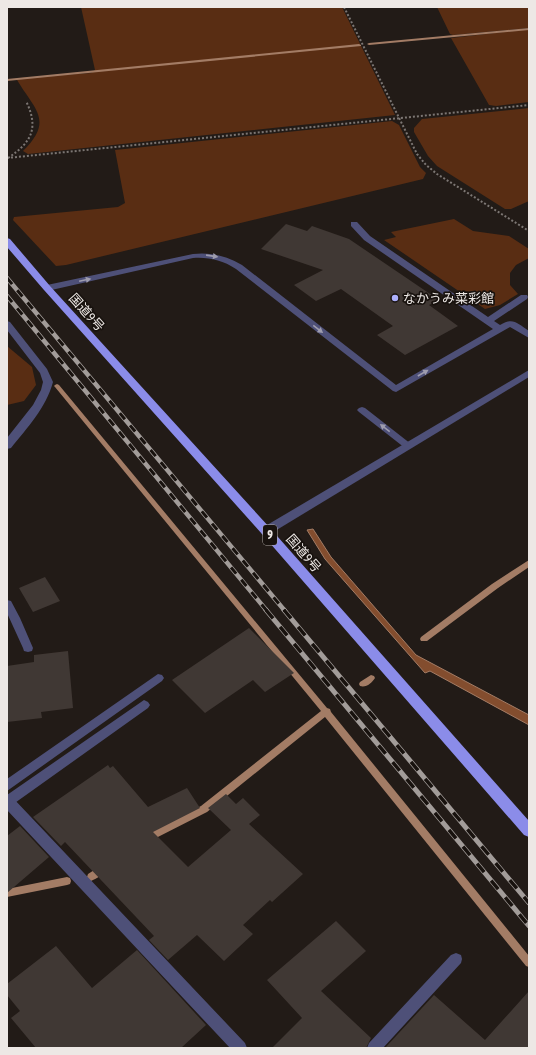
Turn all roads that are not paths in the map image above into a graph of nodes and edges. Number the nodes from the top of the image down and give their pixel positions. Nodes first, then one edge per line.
1 (354, 224) dead end
2 (7, 241) edge
3 (47, 288) junction
4 (524, 297) dead end
5 (488, 321) junction
6 (7, 324) edge
7 (499, 329) junction
8 (529, 335) edge
9 (529, 373) edge
10 (362, 410) dead end
11 (7, 445) edge
12 (408, 446) junction
13 (266, 531) junction
14 (7, 604) edge
15 (28, 648) dead end
16 (158, 678) dead end
17 (144, 705) dead end
18 (7, 786) edge
19 (7, 801) edge
20 (529, 831) edge
21 (456, 958) dead end
22 (240, 1048) edge
23 (374, 1048) edge

1 - 5 lane
2 - 3 highway, 国道9号 / 9
3 -> 7 lane
3 - 13 highway, 国道9号 / 9
4 - 5 lane
5 - 7 lane
6 - 11 street
7 - 8 lane
9 - 12 street
12 -> 10 lane
12 - 13 street
13 - 20 highway, 国道9号 / 9
14 - 15 lane
16 - 18 lane
17 - 19 lane
19 - 22 street
21 - 23 lane

